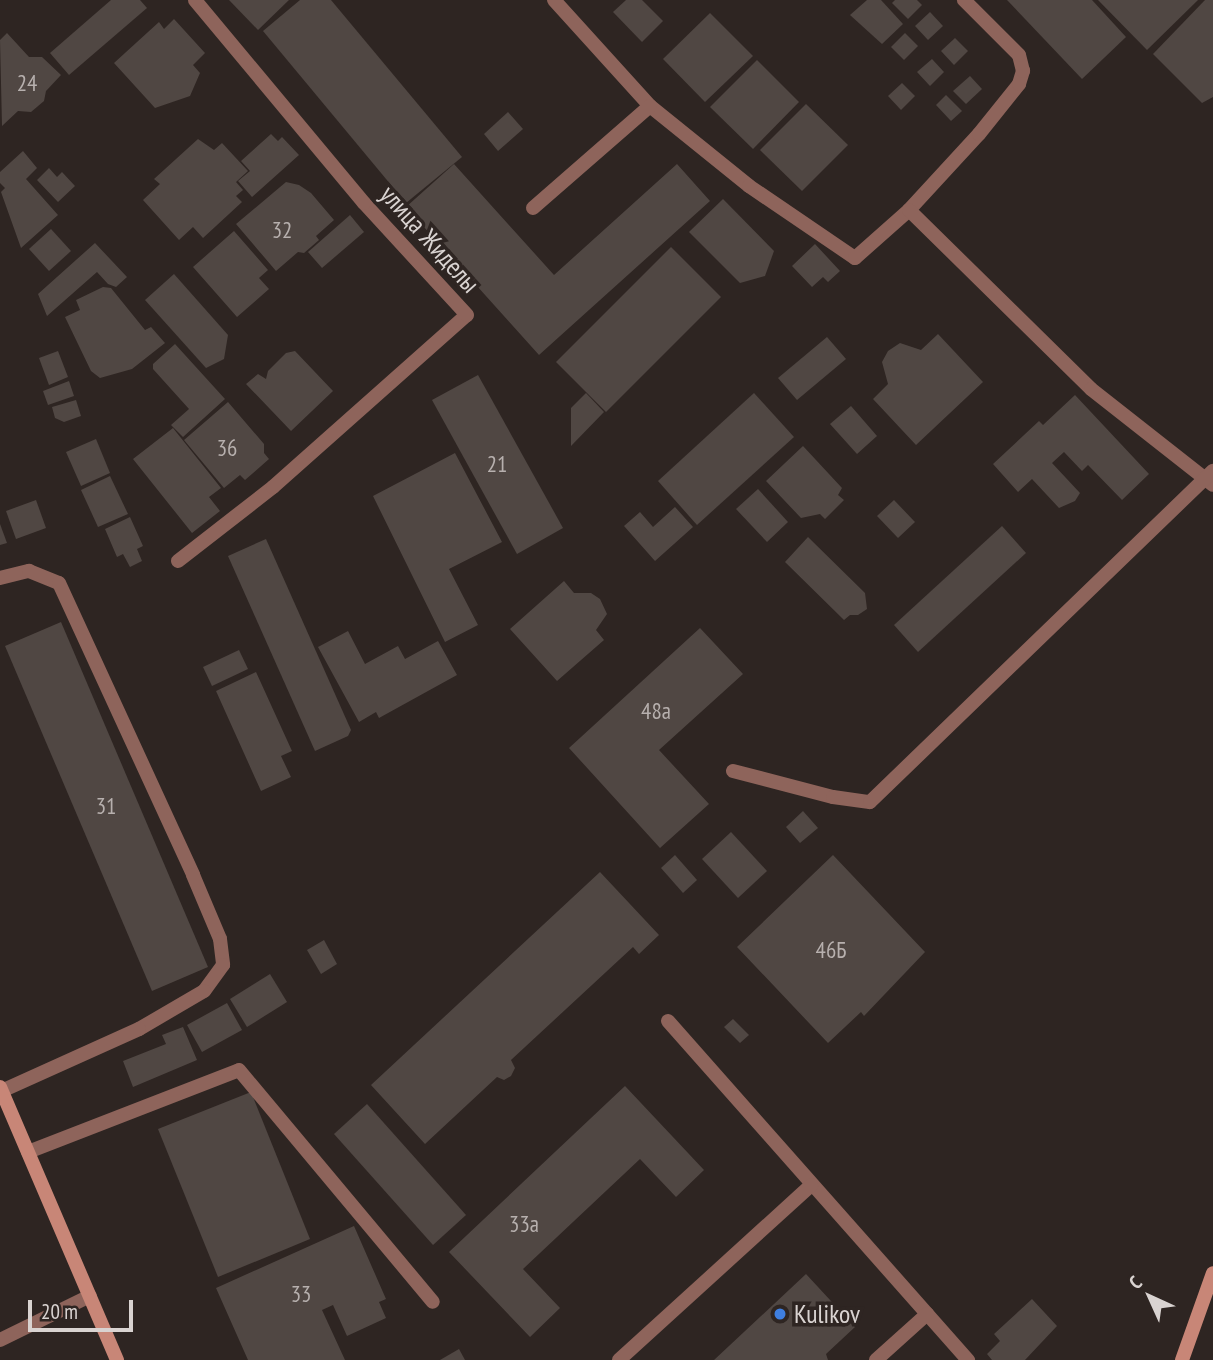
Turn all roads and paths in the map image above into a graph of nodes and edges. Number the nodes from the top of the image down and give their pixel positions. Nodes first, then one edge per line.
1 (195, 0) edge
2 (554, 0) edge
3 (964, 0) edge
4 (650, 106) junction
5 (533, 208) dead end
6 (909, 210) junction
7 (1211, 478) edge
8 (178, 561) dead end
9 (0, 578) edge
10 (733, 771) dead end
11 (668, 1021) dead end
12 (1, 1089) edge
13 (28, 1152) junction
14 (811, 1185) junction
15 (1213, 1273) edge
16 (90, 1296) junction
17 (433, 1302) dead end
18 (927, 1314) junction
19 (0, 1340) edge
20 (117, 1360) edge
21 (620, 1360) edge
22 (876, 1360) edge
23 (968, 1360) edge
24 (1182, 1360) edge

1 - 8 street, улица Жиделы
2 - 4 street
3 - 6 street
4 - 5 street
4 - 6 street
6 - 7 street
7 - 10 street
9 - 12 street
11 - 14 street
12 - 13 main road
13 - 16 main road
13 - 17 street
14 - 18 street
14 - 21 street
15 - 24 main road
16 - 19 street
16 - 20 main road
18 - 22 street
18 - 23 street

